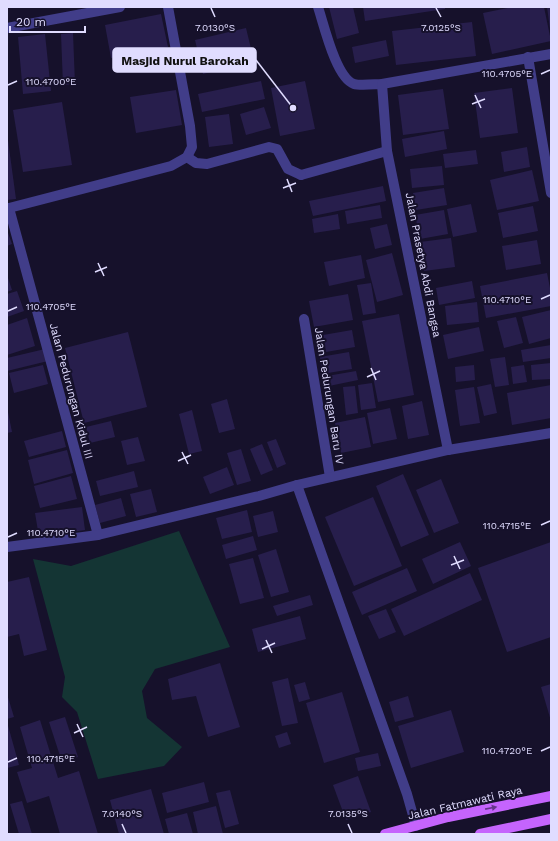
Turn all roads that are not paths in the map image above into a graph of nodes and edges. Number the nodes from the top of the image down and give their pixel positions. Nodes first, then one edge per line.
1 (120, 7) edge
2 (168, 7) edge
3 (318, 7) edge
4 (7, 28) edge
5 (551, 54) edge
6 (528, 57) junction
7 (382, 84) junction
8 (387, 151) junction
9 (187, 157) junction
10 (551, 193) edge
11 (8, 208) edge
12 (304, 319) dead end
13 (551, 433) edge
14 (448, 450) junction
15 (330, 477) junction
16 (297, 485) junction
17 (98, 535) junction
18 (7, 547) edge
19 (551, 796) edge
20 (551, 819) edge
21 (416, 826) junction
22 (385, 834) edge
23 (480, 834) edge

1 - 4 street
2 - 9 street
3 - 7 street
5 - 6 street
6 - 7 street
6 - 10 street
7 - 8 street, Jalan Prasetya Abdi Bangsa
8 - 9 street
8 - 14 street, Jalan Prasetya Abdi Bangsa
9 - 11 street
11 - 17 street, Jalan Pedurungan Kidul III
12 - 15 street, Jalan Pedurungan Baru IV
13 - 14 street
14 - 15 street
15 - 16 street
16 - 17 street
16 - 21 street
17 - 18 street
21 -> 19 main road, Jalan Fatmawati Raya
20 - 23 main road
21 - 22 main road, Jalan Fatmawati Raya

